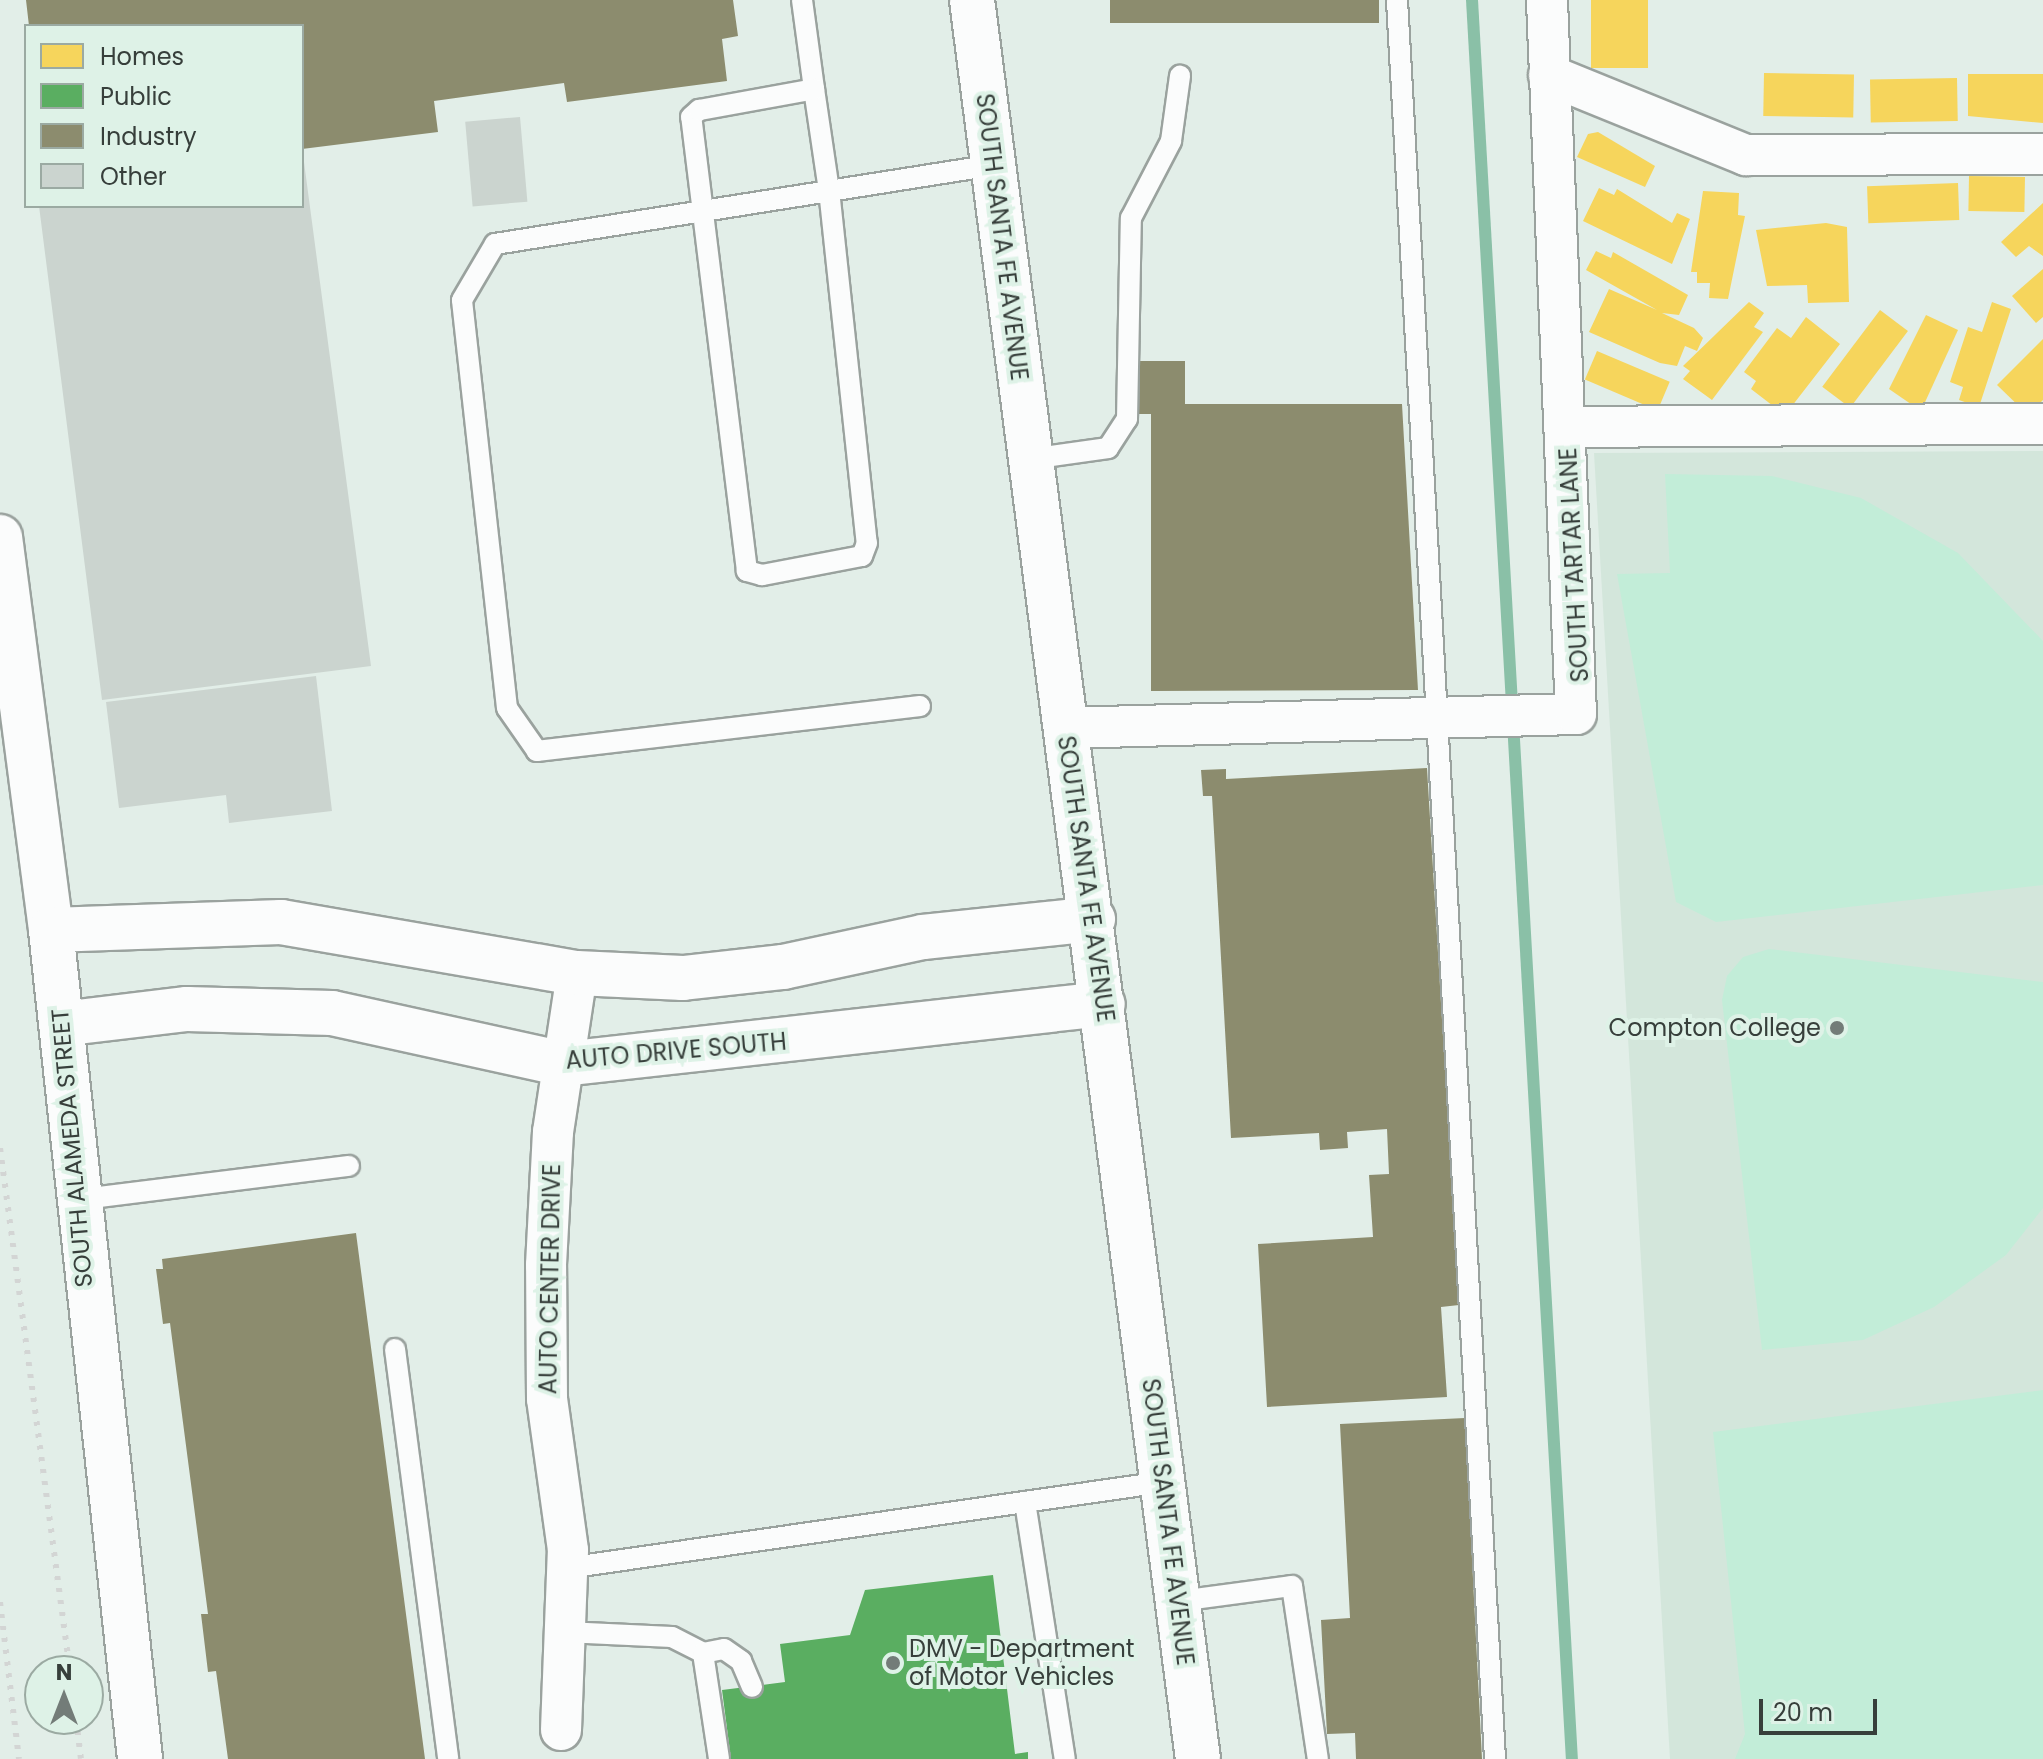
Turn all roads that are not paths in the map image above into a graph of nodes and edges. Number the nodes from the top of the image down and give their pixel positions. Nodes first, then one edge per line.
1 (802, 0) edge
2 (972, 0) edge
3 (1397, 0) edge
4 (1547, 0) edge
5 (1549, 75) junction
6 (1180, 76) dead end
7 (814, 89) junction
8 (2043, 154) edge
9 (993, 165) junction
10 (829, 190) junction
11 (704, 209) junction
12 (2043, 424) edge
13 (1568, 427) junction
14 (1030, 459) junction
15 (0, 537) edge
16 (920, 706) dead end
17 (1452, 723) junction
18 (1065, 728) junction
19 (1093, 919) junction
20 (51, 930) junction
21 (577, 973) junction
22 (1103, 1004) junction
23 (61, 1024) junction
24 (563, 1064) junction
25 (349, 1166) dead end
26 (75, 1200) junction
27 (395, 1349) dead end
28 (1163, 1482) junction
29 (1025, 1502) junction
30 (567, 1568) junction
31 (1179, 1601) junction
32 (565, 1632) junction
33 (703, 1653) junction
34 (752, 1687) dead end
35 (561, 1730) dead end
36 (140, 1759) edge
37 (448, 1759) edge
38 (719, 1759) edge
39 (1065, 1759) edge
40 (1198, 1759) edge
41 (1318, 1759) edge
42 (1495, 1759) edge

1 - 7 lane
2 - 9 street, SOUTH SANTA FE AVENUE
3 - 17 lane
4 - 5 street, SOUTH TARTAR LANE
5 - 8 street
5 - 13 street, SOUTH TARTAR LANE
6 - 14 lane
7 - 10 lane
7 - 11 lane
9 - 10 lane
9 - 14 street, SOUTH SANTA FE AVENUE
10 - 11 lane
10 - 11 lane
11 - 16 lane
12 - 13 street
13 - 17 street, SOUTH TARTAR LANE
14 - 18 street, SOUTH SANTA FE AVENUE
15 - 20 street, SOUTH ALAMEDA STREET
17 - 18 street, SOUTH TARTAR LANE
17 - 42 lane
18 - 19 street, SOUTH SANTA FE AVENUE
19 - 21 street
19 - 22 street, SOUTH SANTA FE AVENUE
20 - 21 street
20 - 23 street, SOUTH ALAMEDA STREET
21 - 24 street, AUTO CENTER DRIVE
22 - 24 street, AUTO DRIVE SOUTH
22 - 28 street, SOUTH SANTA FE AVENUE
23 - 24 street, AUTO DRIVE SOUTH
23 - 26 street, SOUTH ALAMEDA STREET
24 - 30 street, AUTO CENTER DRIVE
25 - 26 lane
26 - 36 street, SOUTH ALAMEDA STREET
27 - 37 lane
28 - 29 lane
28 - 31 street, SOUTH SANTA FE AVENUE
29 - 30 lane
29 - 39 lane
30 - 32 street, AUTO CENTER DRIVE
31 - 40 street, SOUTH SANTA FE AVENUE
31 - 41 lane
32 - 33 lane
32 - 35 street, AUTO CENTER DRIVE
33 - 34 lane
33 - 38 lane

